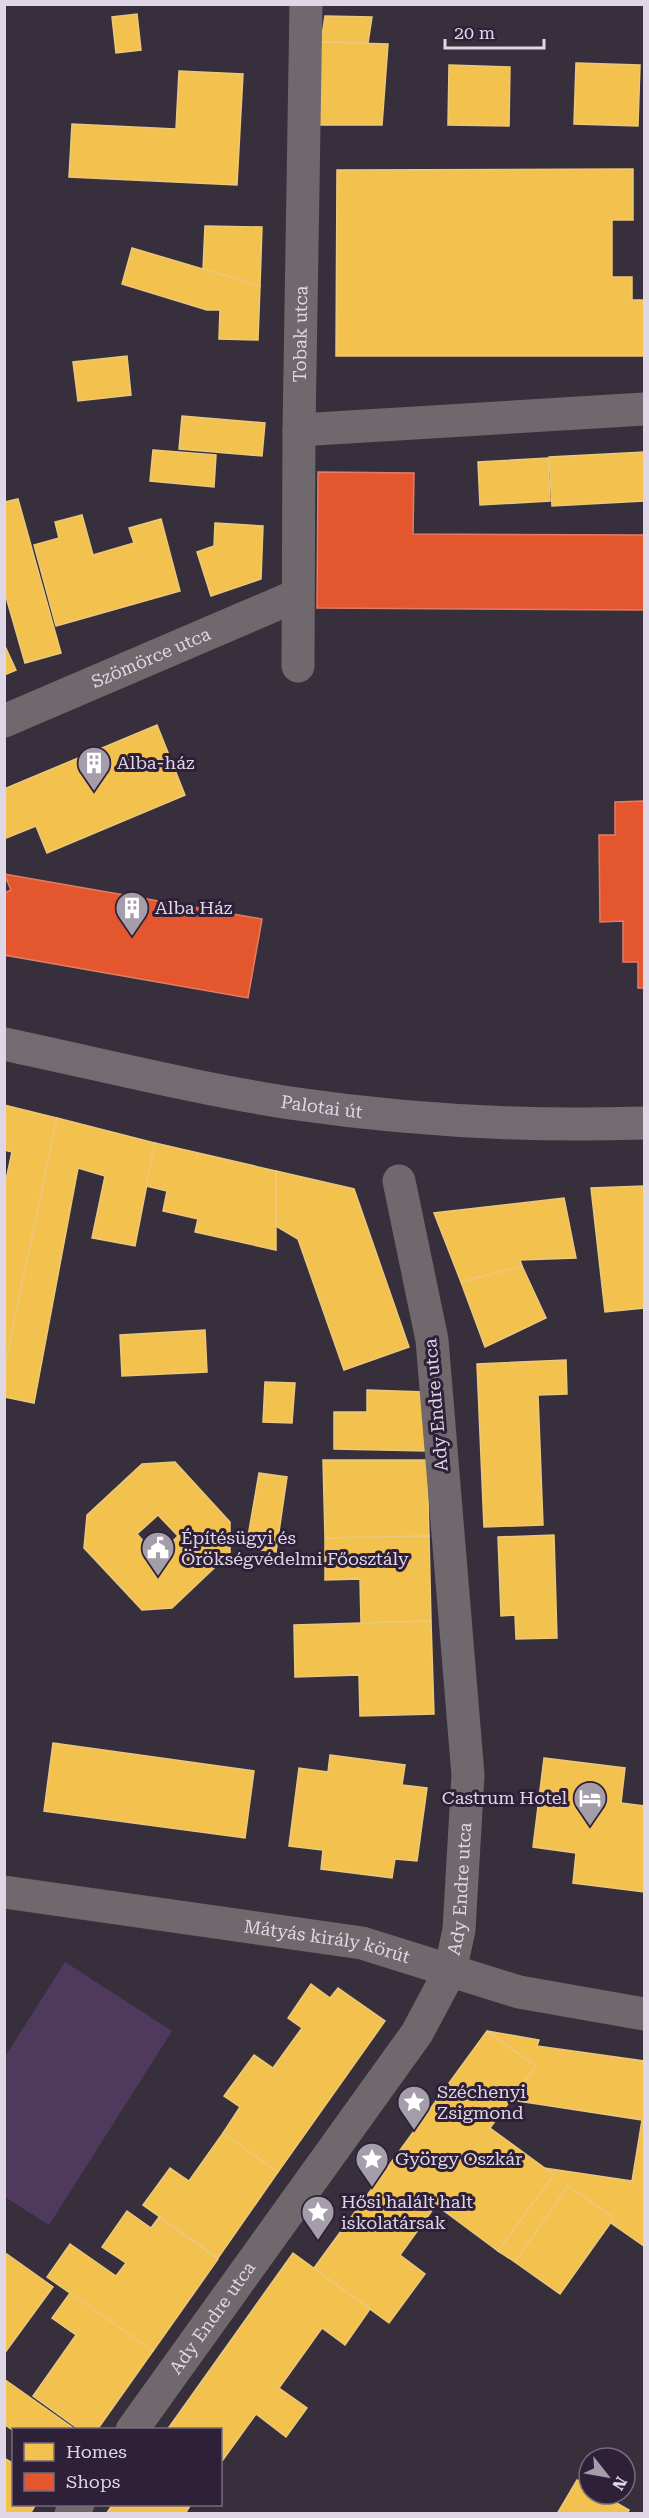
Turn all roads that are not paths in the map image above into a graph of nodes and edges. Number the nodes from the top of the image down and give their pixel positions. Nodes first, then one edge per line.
1 (306, 4) edge
2 (645, 409) edge
3 (299, 429) junction
4 (298, 595) junction
5 (298, 666) dead end
6 (4, 721) edge
7 (4, 1044) edge
8 (645, 1123) edge
9 (399, 1181) dead end
10 (4, 1892) edge
11 (450, 1971) junction
12 (645, 2014) edge
13 (133, 2428) edge

1 - 3 street, Tobak utca
2 - 3 street
3 - 4 street, Tobak utca
4 - 5 street, Tobak utca
4 - 6 street, Szömörce utca
7 - 8 main road, Palotai út
9 - 11 street, Ady Endre utca
10 - 11 street, Mátyás király körút
11 - 12 street, Mátyás király körút
11 - 13 street, Ady Endre utca

